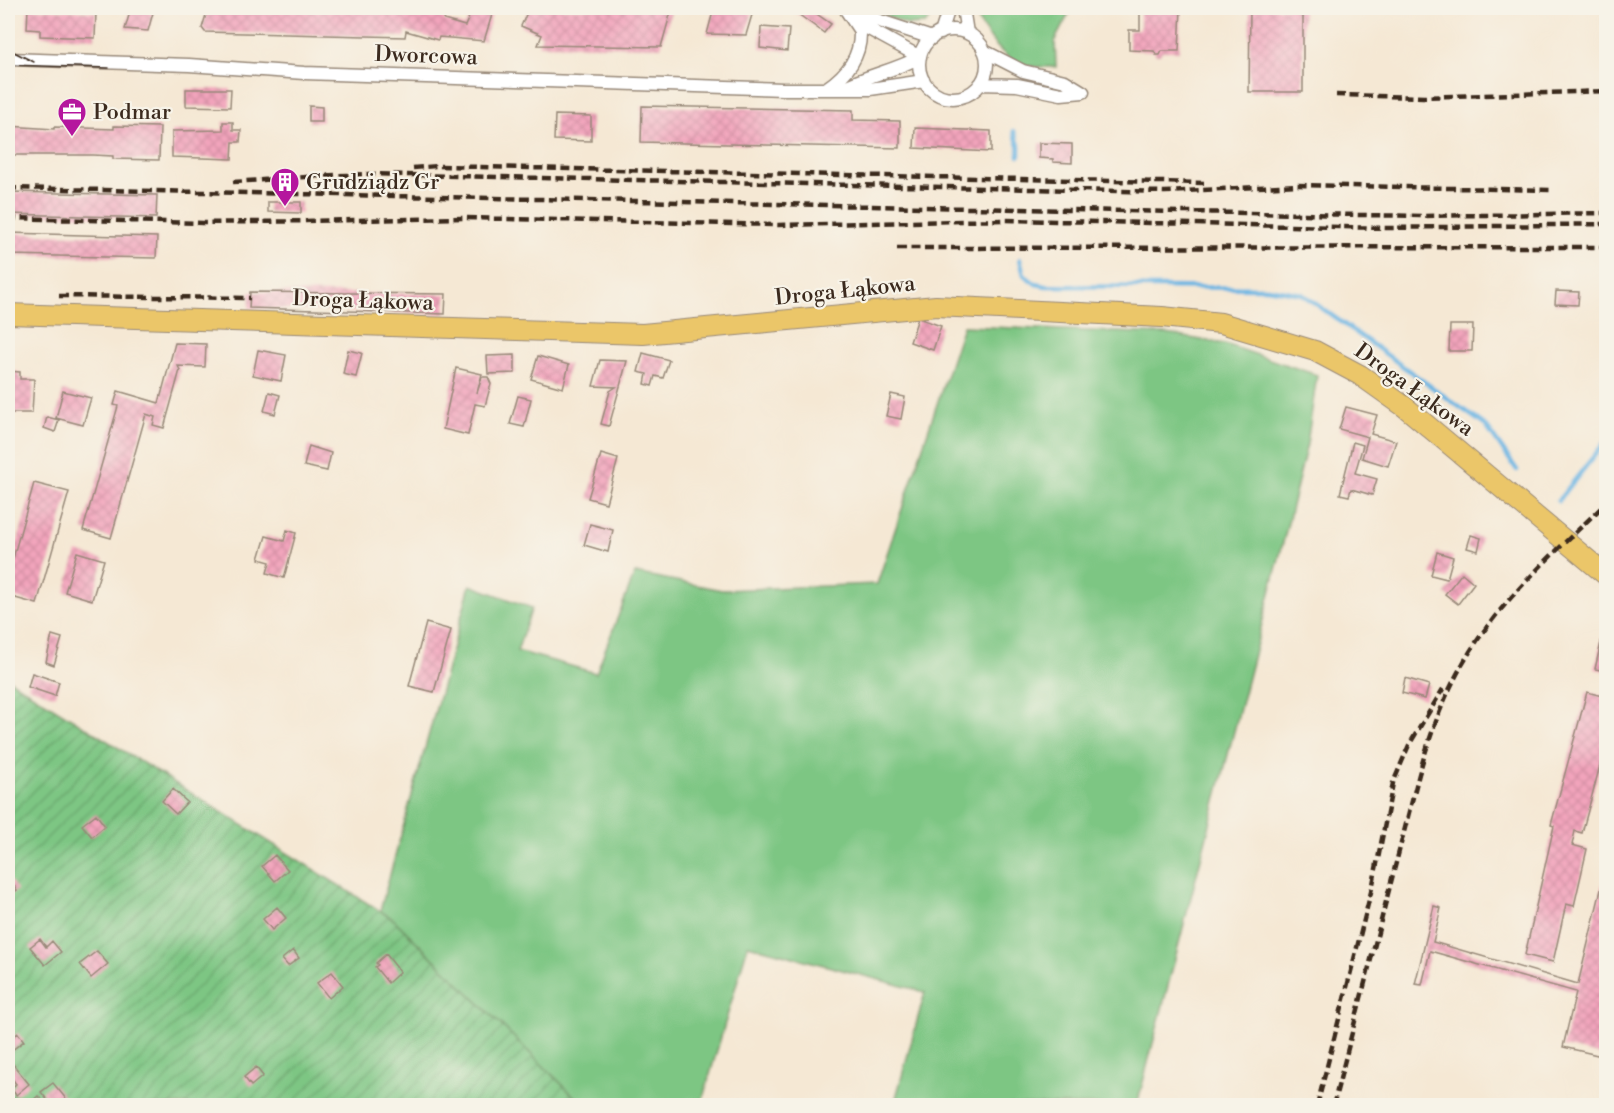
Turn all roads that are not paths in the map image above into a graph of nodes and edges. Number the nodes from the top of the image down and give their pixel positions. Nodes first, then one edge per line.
1 (949, 8) edge
2 (963, 8) edge
3 (844, 9) edge
4 (856, 22) junction
5 (968, 33) junction
6 (937, 35) junction
7 (984, 51) junction
8 (920, 57) junction
9 (8, 59) edge
10 (924, 81) junction
11 (980, 84) junction
12 (843, 87) junction
13 (825, 89) junction
14 (8, 314) edge
15 (1606, 574) edge

1 - 6 street
2 - 5 street
3 - 4 street
3 - 6 street
4 - 8 street
4 - 13 street
5 - 6 street
5 - 7 street
6 - 8 street
7 - 11 street
7 - 11 street
8 - 10 street
8 - 12 street, Dworcowa
9 - 13 street, Dworcowa
10 - 11 street
10 - 12 street, Dworcowa
12 - 13 street, Dworcowa
14 - 15 main road, Droga Łąkowa

